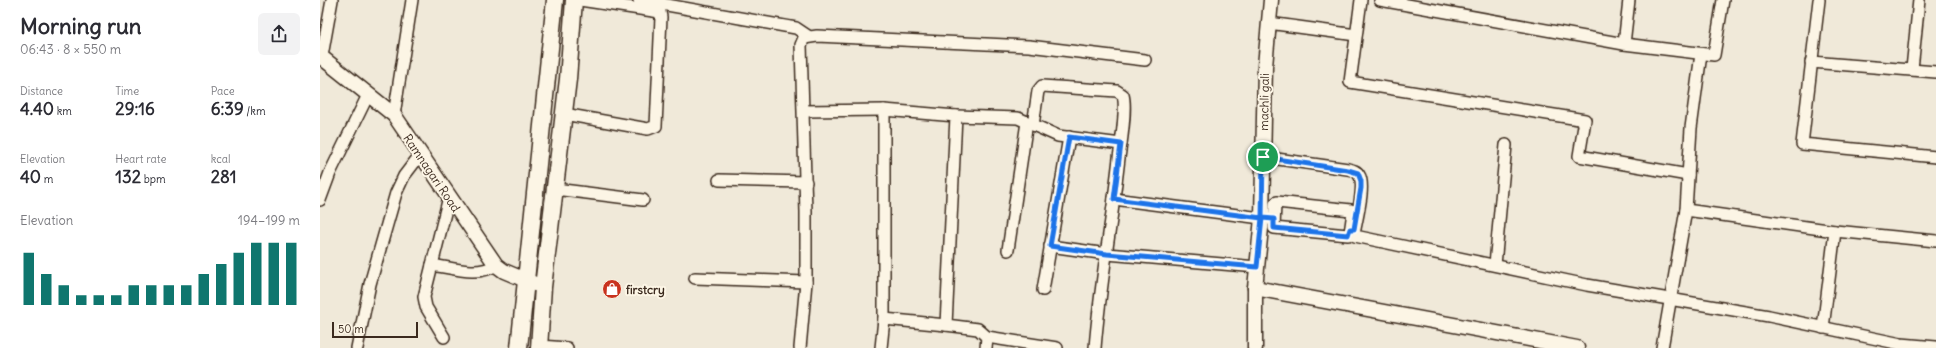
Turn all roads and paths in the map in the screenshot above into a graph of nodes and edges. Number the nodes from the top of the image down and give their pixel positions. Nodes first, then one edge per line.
1 (332, 0) edge
2 (412, 0) edge
3 (555, 0) edge
4 (574, 0) edge
5 (580, 0) edge
6 (639, 0) edge
7 (1271, 0) edge
8 (1361, 0) edge
9 (1380, 0) edge
10 (1629, 0) edge
11 (1723, 0) edge
12 (1819, 0) edge
13 (1919, 0) edge
14 (1269, 23) junction
15 (1356, 35) junction
16 (808, 36) junction
17 (1624, 44) junction
18 (1701, 54) junction
19 (321, 56) edge
20 (1145, 60) dead end
21 (1811, 62) junction
22 (1912, 69) junction
23 (1936, 72) edge
24 (368, 95) junction
25 (884, 110) junction
26 (804, 111) junction
27 (564, 114) junction
28 (394, 115) junction
29 (956, 116) junction
30 (1030, 124) junction
31 (1069, 137) junction
32 (1121, 144) junction
33 (1506, 145) dead end
34 (420, 155) junction
35 (1263, 157) junction
36 (1936, 157) edge
37 (1688, 175) junction
38 (719, 180) dead end
39 (806, 182) junction
40 (555, 189) junction
41 (449, 197) junction
42 (1114, 199) junction
43 (320, 200) edge
44 (643, 200) dead end
45 (1686, 210) junction
46 (1268, 219) junction
47 (1352, 229) junction
48 (1835, 231) junction
49 (1936, 241) edge
50 (1050, 246) junction
51 (1008, 250) dead end
52 (1107, 254) junction
53 (432, 265) junction
54 (496, 265) junction
55 (1495, 265) junction
56 (1257, 267) junction
57 (695, 278) dead end
58 (527, 280) junction
59 (806, 282) junction
60 (543, 287) junction
61 (1255, 288) junction
62 (1043, 290) dead end
63 (1671, 299) junction
64 (884, 319) junction
65 (946, 325) junction
66 (1822, 328) junction
67 (444, 337) dead end
68 (987, 343) edge
69 (539, 347) edge
70 (1936, 347) edge
71 (357, 348) edge
72 (519, 348) edge
73 (567, 348) edge
74 (800, 348) edge
75 (881, 348) edge
76 (1057, 348) edge
77 (1095, 348) edge
78 (1255, 348) edge
79 (1577, 348) edge
80 (1662, 348) edge

1 - 19 street
2 - 28 street
3 - 58 main road
4 - 27 main road
5 - 27 street
6 - 16 street
7 - 14 street, machli gali
8 - 15 street
9 - 17 street
10 - 17 street
11 - 18 street
12 - 21 street
13 - 22 street
14 - 15 street
14 - 35 street, machli gali
15 - 37 street
16 - 20 street
16 - 26 street
17 - 18 street
18 - 37 street
19 - 24 street, Ramnagari Road
21 - 22 street
21 - 36 street
22 - 23 street
24 - 28 street, Ramnagari Road
24 - 43 street
25 - 26 street
25 - 29 street
25 - 64 street
26 - 39 street
27 - 40 main road
28 - 34 street, Ramnagari Road
29 - 30 street
29 - 65 street
30 - 31 street
30 - 32 street
30 - 51 street
31 - 32 street
31 - 50 street
32 - 42 street
33 - 55 street
34 - 41 street, Ramnagari Road
34 - 71 street
35 - 46 street, machli gali
35 - 47 street
37 - 45 street
38 - 39 street
39 - 59 street
40 - 44 street
40 - 60 main road
41 - 53 street
41 - 54 street, Ramnagari Road
42 - 46 street
42 - 52 street
45 - 48 street
45 - 63 street
46 - 47 street
46 - 47 street
46 - 56 street, machli gali
47 - 55 street
48 - 49 street
48 - 66 street
50 - 52 street
50 - 62 street
52 - 56 street
52 - 77 street
53 - 54 street
53 - 67 street
54 - 58 street, Ramnagari Road
55 - 63 street
56 - 61 street, machli gali
57 - 59 street
58 - 60 street, Ramnagari Road
58 - 72 main road
59 - 74 street
60 - 69 main road
61 - 78 street, machli gali
61 - 79 street
63 - 66 street
63 - 80 street
64 - 65 street
64 - 75 street
65 - 68 street
66 - 70 street
68 - 76 street
69 - 73 street

